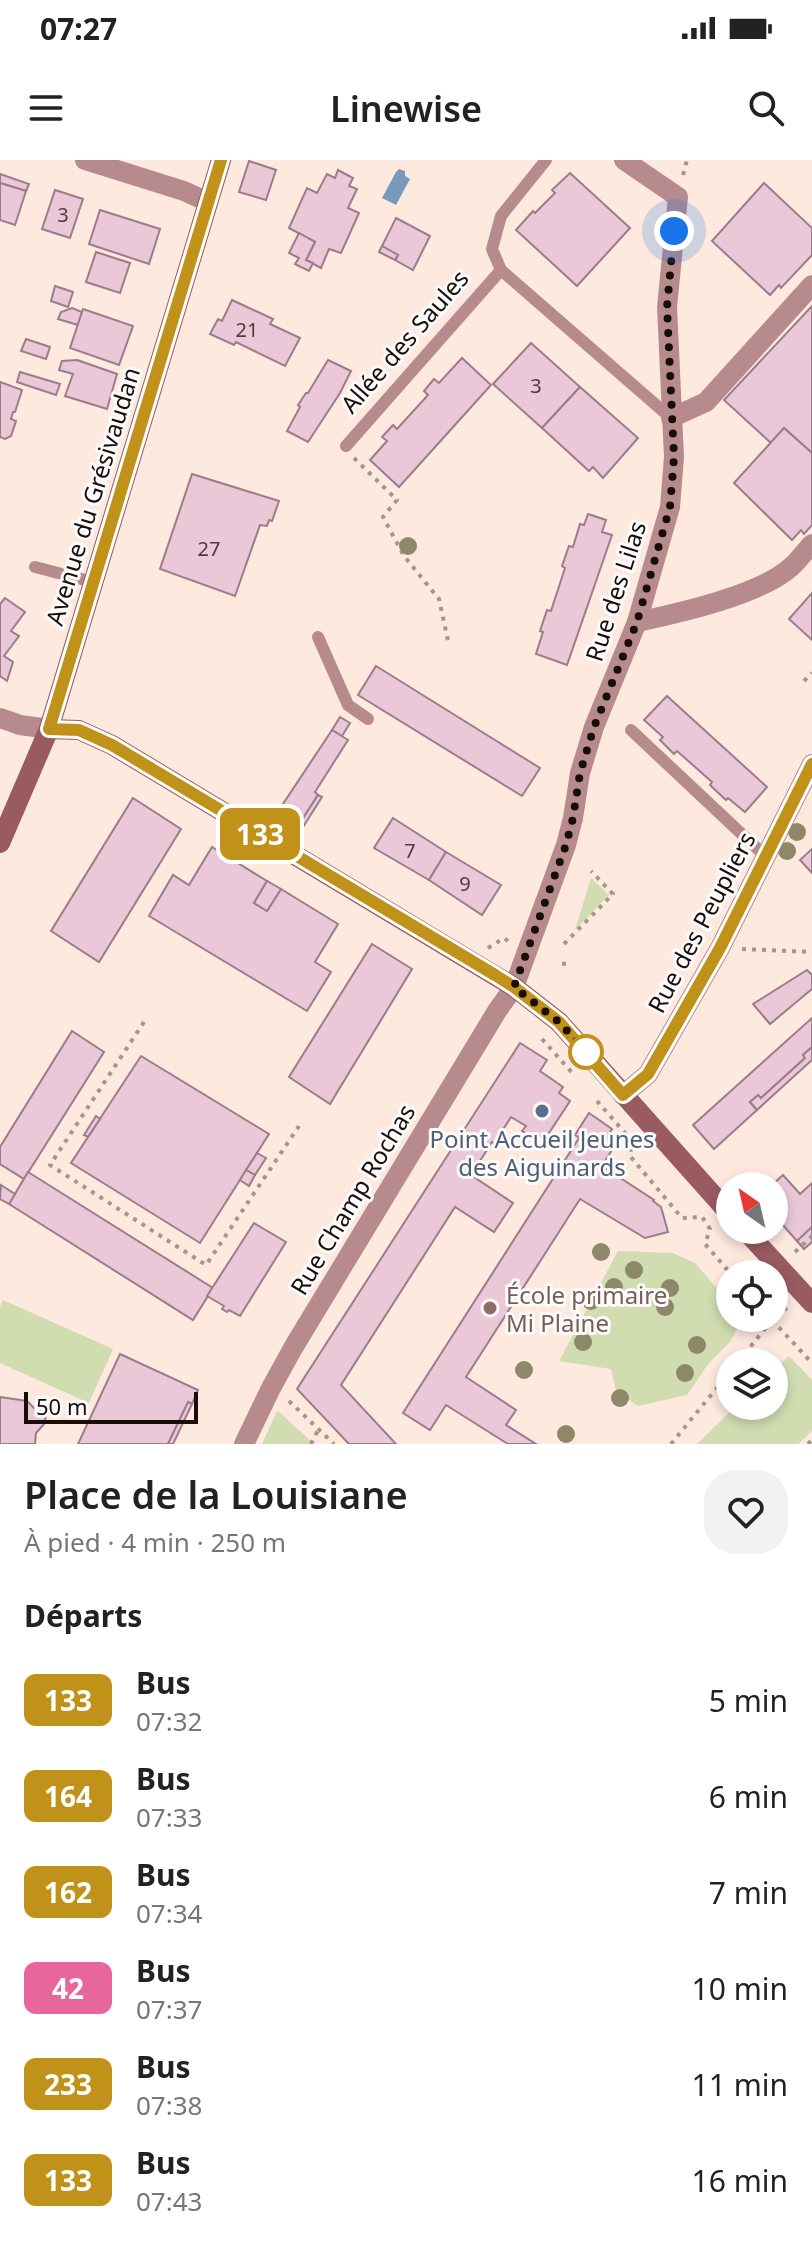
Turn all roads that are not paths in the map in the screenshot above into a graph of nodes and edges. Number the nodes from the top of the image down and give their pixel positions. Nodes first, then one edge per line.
1 (85, 160) edge
2 (221, 160) edge
3 (546, 160) edge
4 (624, 160) edge
5 (208, 202) junction
6 (501, 270) junction
7 (812, 285) edge
8 (671, 418) junction
9 (346, 446) road end
10 (812, 544) edge
11 (35, 567) dead end
12 (93, 582) junction
13 (637, 622) junction
14 (318, 637) dead end
15 (0, 718) edge
16 (368, 719) dead end
17 (49, 729) junction
18 (631, 730) dead end
19 (812, 764) edge
20 (0, 843) edge
21 (765, 856) junction
22 (514, 987) junction
23 (623, 1095) junction
24 (716, 1198) edge
25 (758, 1244) edge
26 (808, 1299) edge
27 (244, 1444) edge

1 - 5 street
2 - 5 street, Avenue du Grésivaudan
3 - 6 lane, Allée des Saules
4 - 8 street, Rue des Lilas
5 - 12 street, Avenue du Grésivaudan
6 - 8 lane, Allée des Saules
6 - 9 lane, Allée des Saules
7 - 8 street
8 - 13 street, Rue des Lilas
10 - 13 street
11 - 12 lane
12 - 17 street, Avenue du Grésivaudan
13 - 22 street, Rue des Lilas
14 - 16 lane
15 - 17 street
17 - 20 street, Avenue du Grésivaudan
17 - 22 street
18 - 21 lane
19 - 21 street, Rue des Peupliers
21 - 23 street, Rue des Peupliers
22 - 23 street
22 - 27 street, Rue Champ Rochas
23 - 24 street
25 - 26 street

